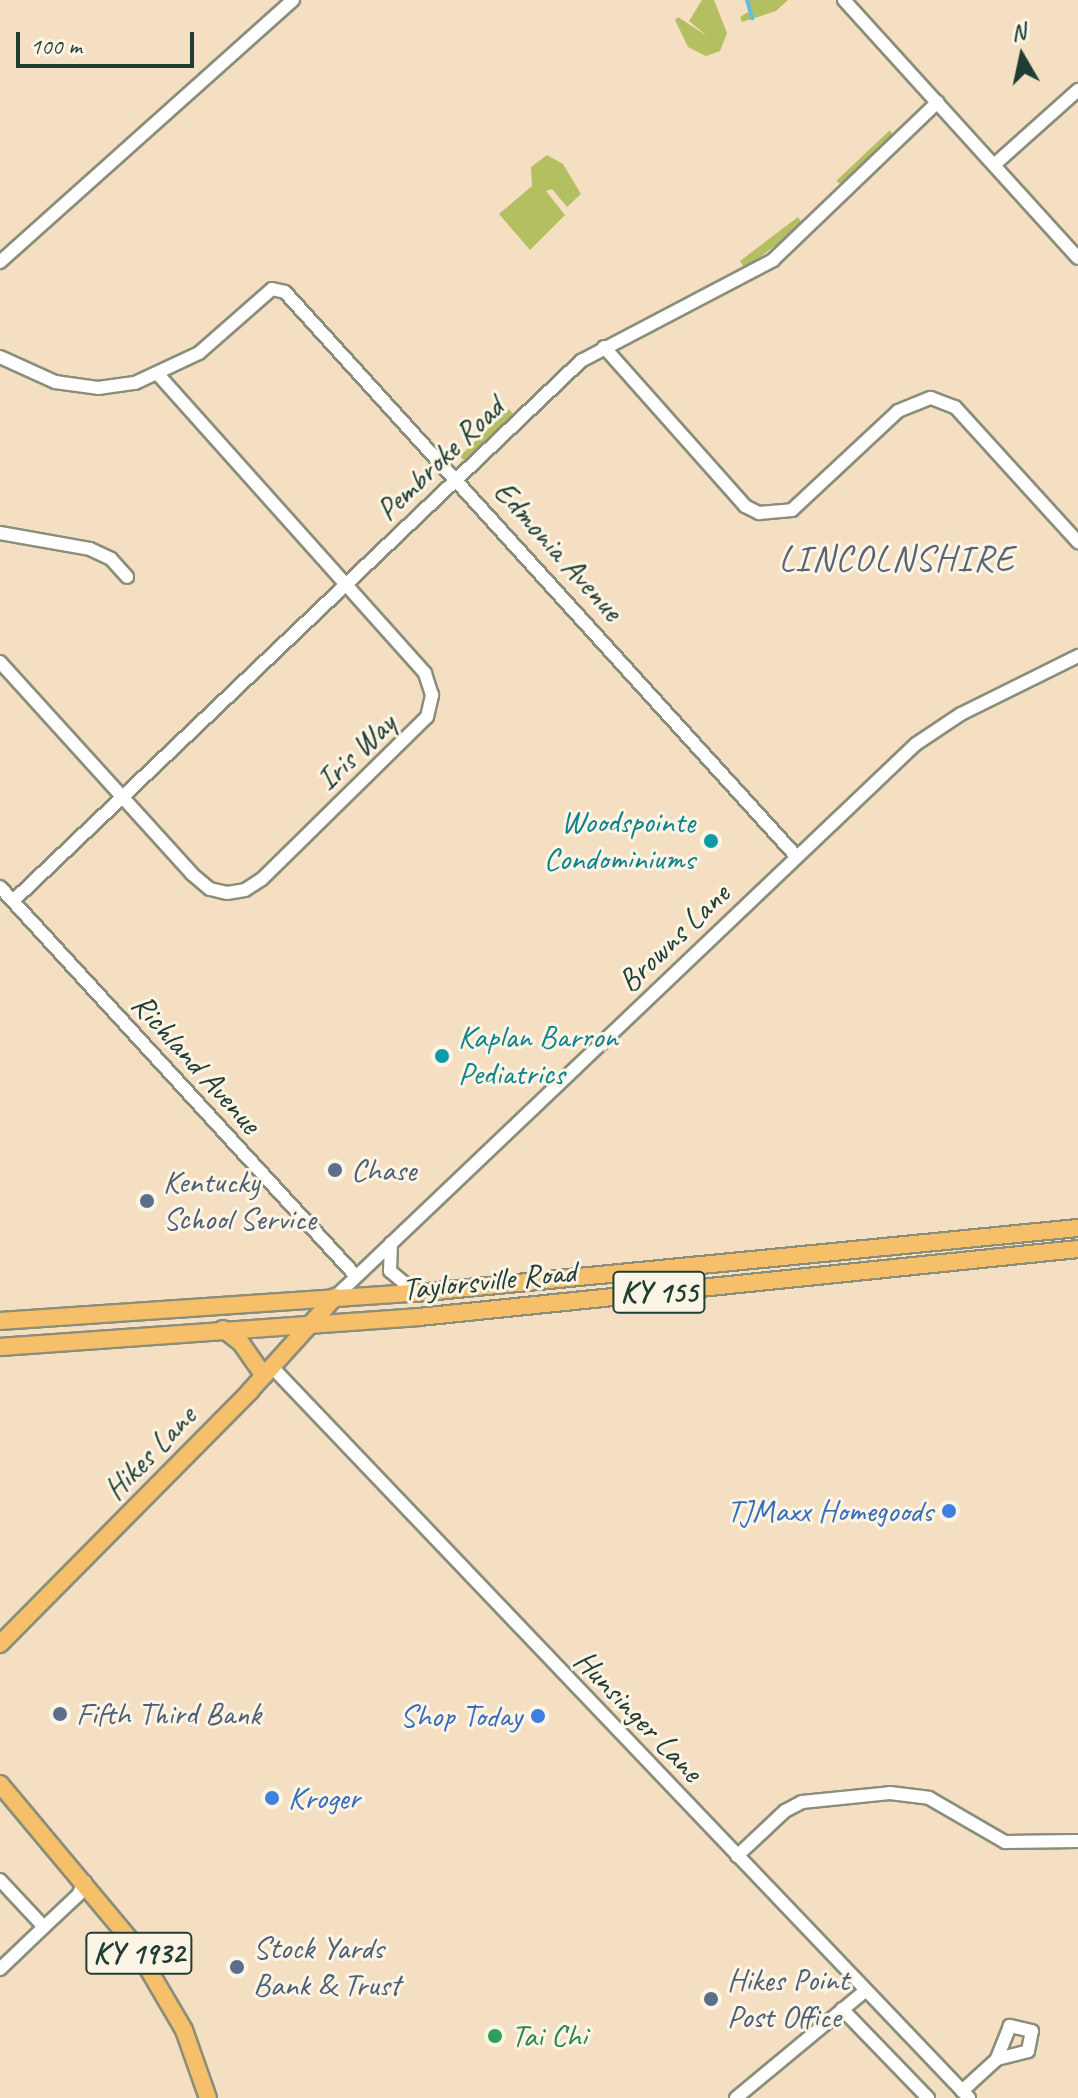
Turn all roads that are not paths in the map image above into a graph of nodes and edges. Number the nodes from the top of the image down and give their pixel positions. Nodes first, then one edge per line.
1 (293, 0) edge
2 (864, 0) edge
3 (848, 5) edge
4 (1078, 90) edge
5 (938, 102) junction
6 (994, 165) junction
7 (1078, 258) edge
8 (0, 262) edge
9 (604, 347) junction
10 (0, 357) edge
11 (159, 375) junction
12 (455, 479) junction
13 (0, 533) edge
14 (1078, 542) edge
15 (127, 577) dead end
16 (347, 586) junction
17 (1078, 656) edge
18 (0, 662) edge
19 (124, 799) junction
20 (796, 856) junction
21 (0, 887) edge
22 (13, 901) junction
23 (1078, 1228) edge
24 (391, 1243) junction
25 (1078, 1249) edge
26 (355, 1275) junction
27 (416, 1293) junction
28 (335, 1297) junction
29 (0, 1321) edge
30 (313, 1323) junction
31 (223, 1329) junction
32 (0, 1347) edge
33 (268, 1372) junction
34 (0, 1644) edge
35 (0, 1784) edge
36 (1078, 1841) edge
37 (737, 1856) junction
38 (0, 1880) edge
39 (85, 1882) junction
40 (44, 1927) junction
41 (0, 1969) edge
42 (866, 1990) junction
43 (842, 2009) junction
44 (997, 2059) dead end
45 (749, 2088) junction
46 (966, 2094) edge
47 (208, 2098) edge
48 (736, 2098) edge
49 (758, 2098) edge
50 (928, 2098) edge

1 - 8 street
2 - 3 street
3 - 5 street
4 - 6 street
5 - 6 street
5 - 9 street, Pembroke Road
6 - 7 street
9 - 12 street, Pembroke Road
9 - 14 street
10 - 11 street
11 - 12 street, Edmonia Avenue
11 - 16 street, Iris Way
12 - 16 street, Pembroke Road
12 - 20 street, Edmonia Avenue
13 - 15 street
16 - 19 street, Pembroke Road
16 - 19 street, Iris Way
17 - 20 street, Browns Lane
18 - 19 street, Iris Way
19 - 22 street, Pembroke Road
20 - 24 street, Browns Lane
21 - 22 street, Richland Avenue
22 - 26 street, Richland Avenue
23 - 27 main road, Taylorsville Road / KY 155
24 - 26 street, Browns Lane
24 - 27 street
25 - 30 main road, Taylorsville Road / KY 155
26 - 28 street, Browns Lane
27 - 28 main road, Taylorsville Road / KY 155
28 - 29 main road, Taylorsville Road / KY 155
28 - 30 main road, Hikes Lane
30 - 31 main road, Taylorsville Road / KY 155
30 - 33 main road, Hikes Lane
31 - 32 main road, Taylorsville Road / KY 155
31 - 33 main road
33 - 34 main road, Hikes Lane
33 - 37 street, Hunsinger Lane
35 - 39 main road, KY 1932
36 - 37 street
37 - 42 street, Hunsinger Lane
38 - 40 street
39 - 40 street
39 - 47 main road, KY 1932
40 - 41 street
42 - 43 street
42 - 46 street, Hunsinger Lane
43 - 45 street
43 - 50 street
44 - 46 street
45 - 48 street
45 - 49 street

